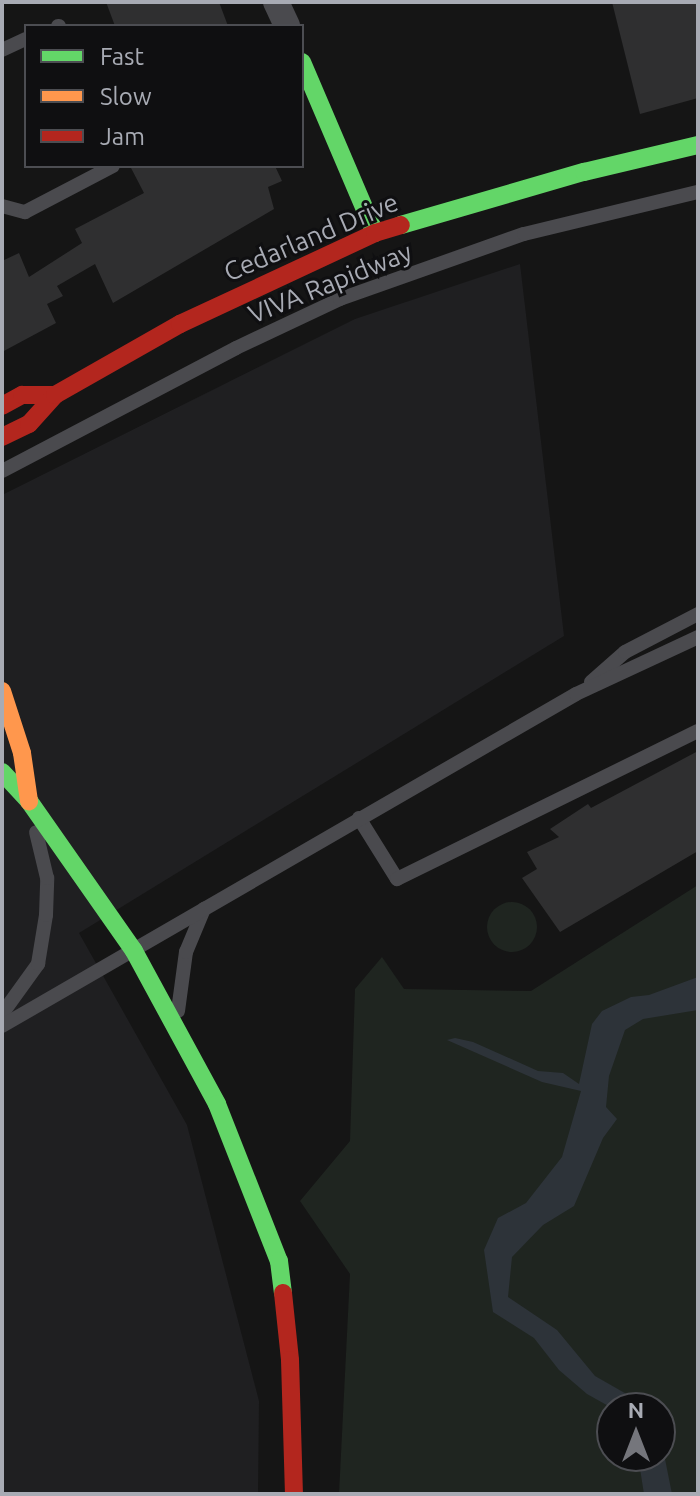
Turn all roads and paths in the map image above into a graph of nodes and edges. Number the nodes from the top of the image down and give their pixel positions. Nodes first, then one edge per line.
1 (276, 2) edge
2 (286, 24) edge
3 (24, 39) edge
4 (4, 43) edge
5 (304, 67) edge
6 (698, 145) edge
7 (109, 168) edge
8 (698, 192) edge
9 (2, 206) edge
10 (375, 233) junction
11 (55, 395) junction
12 (2, 406) edge
13 (2, 437) edge
14 (2, 471) edge
15 (698, 614) edge
16 (698, 637) edge
17 (2, 691) edge
18 (576, 694) junction
19 (698, 731) edge
20 (2, 772) edge
21 (29, 801) junction
22 (359, 818) junction
23 (204, 909) junction
24 (134, 951) junction
25 (2, 1014) edge
26 (2, 1026) edge
27 (176, 1028) junction
28 (294, 1494) edge

1 - 2 street
3 - 4 lane
5 - 10 street
6 - 10 street, Cedarland Drive
7 - 9 lane
8 - 14 lane, VIVA Rapidway
10 - 11 street, Cedarland Drive
11 - 12 street, Cedarland Drive
11 - 13 street, Cedarland Drive
15 - 18 lane
16 - 18 lane
17 - 21 street
18 - 22 lane
19 - 22 lane
20 - 21 street
21 - 24 street
21 - 25 lane
22 - 23 lane
23 - 24 lane
23 - 27 lane
24 - 26 lane
24 - 27 street
27 - 28 street

